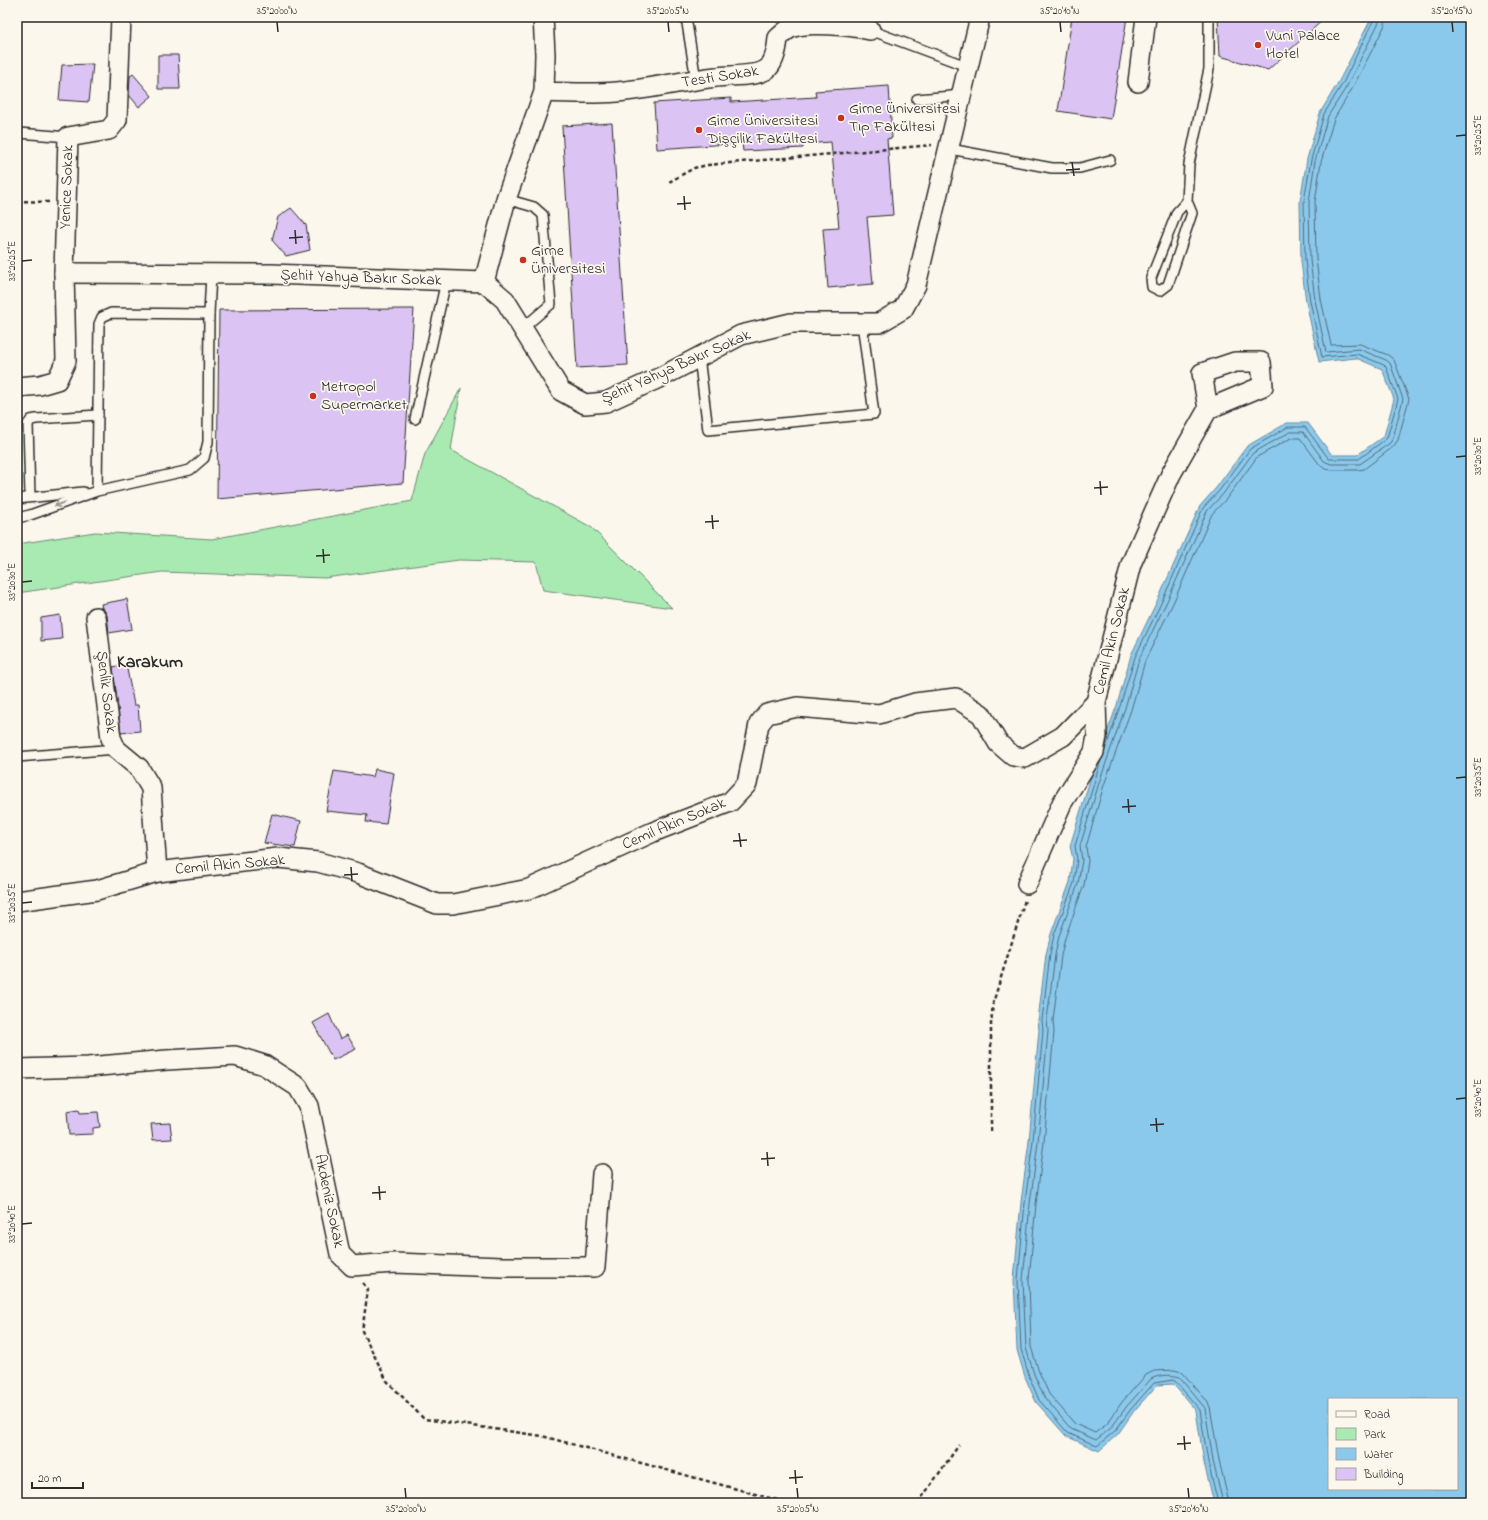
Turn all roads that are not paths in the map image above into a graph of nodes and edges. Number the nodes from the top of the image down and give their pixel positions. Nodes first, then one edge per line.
1 (121, 17) edge
2 (543, 17) edge
3 (686, 17) edge
4 (980, 17) edge
5 (1146, 17) edge
6 (1209, 17) edge
7 (870, 30) joint
8 (969, 67) junction
9 (696, 80) junction
10 (1138, 82) dead end
11 (544, 92) junction
12 (963, 95) junction
13 (917, 99) dead end
14 (19, 133) dead end
15 (68, 137) junction
16 (950, 146) junction
17 (1110, 160) dead end
18 (506, 199) junction
19 (1187, 201) junction
20 (64, 273) junction
21 (211, 274) junction
22 (446, 281) junction
23 (484, 282) junction
24 (209, 314) junction
25 (862, 323) junction
26 (523, 328) junction
27 (699, 357) junction
28 (17, 387) edge
29 (1208, 409) dead end
30 (98, 415) junction
31 (416, 419) dead end
32 (97, 491) junction
33 (30, 497) junction
34 (17, 499) edge
35 (17, 518) edge
36 (96, 617) dead end
37 (1096, 702) junction
38 (116, 749) junction
39 (17, 757) edge
40 (157, 872) junction
41 (1027, 884) road end
42 (17, 901) edge
43 (17, 1069) edge
44 (602, 1174) dead end

1 - 15 street, Yenice Sokak
2 - 11 street
3 - 9 lane
4 - 8 street, Şehit Yahya Bakır Sokak
5 - 10 street
6 - 19 lane
7 - 8 lane
7 - 9 street, Testi Sokak
8 - 12 street, Şehit Yahya Bakır Sokak
9 - 11 street, Testi Sokak
11 - 18 street
12 - 13 lane
12 - 16 street, Şehit Yahya Bakır Sokak
14 - 15 lane
15 - 20 street, Yenice Sokak
16 - 17 lane
16 - 25 street, Şehit Yahya Bakır Sokak
18 - 23 street
18 - 26 lane
19 - 19 lane
20 - 21 street, Şehit Yahya Bakır Sokak
20 - 28 street
21 - 22 street, Şehit Yahya Bakır Sokak
21 - 24 lane
22 - 23 street, Şehit Yahya Bakır Sokak
22 - 31 lane
23 - 26 street, Şehit Yahya Bakır Sokak
24 - 30 lane
24 - 32 lane
25 - 27 street, Şehit Yahya Bakır Sokak
25 - 27 lane
26 - 27 street, Şehit Yahya Bakır Sokak
29 - 37 street, Cemil Akin Sokak
30 - 32 lane
30 - 33 lane
32 - 33 lane
32 -> 35 lane
33 - 34 lane
36 - 38 street, Şenlik Sokak
37 - 40 street, Cemil Akin Sokak
37 - 41 street
38 - 39 lane
38 - 40 street, Şenlik Sokak
40 - 42 street, Cemil Akin Sokak
43 - 44 street, Akdeniz Sokak

